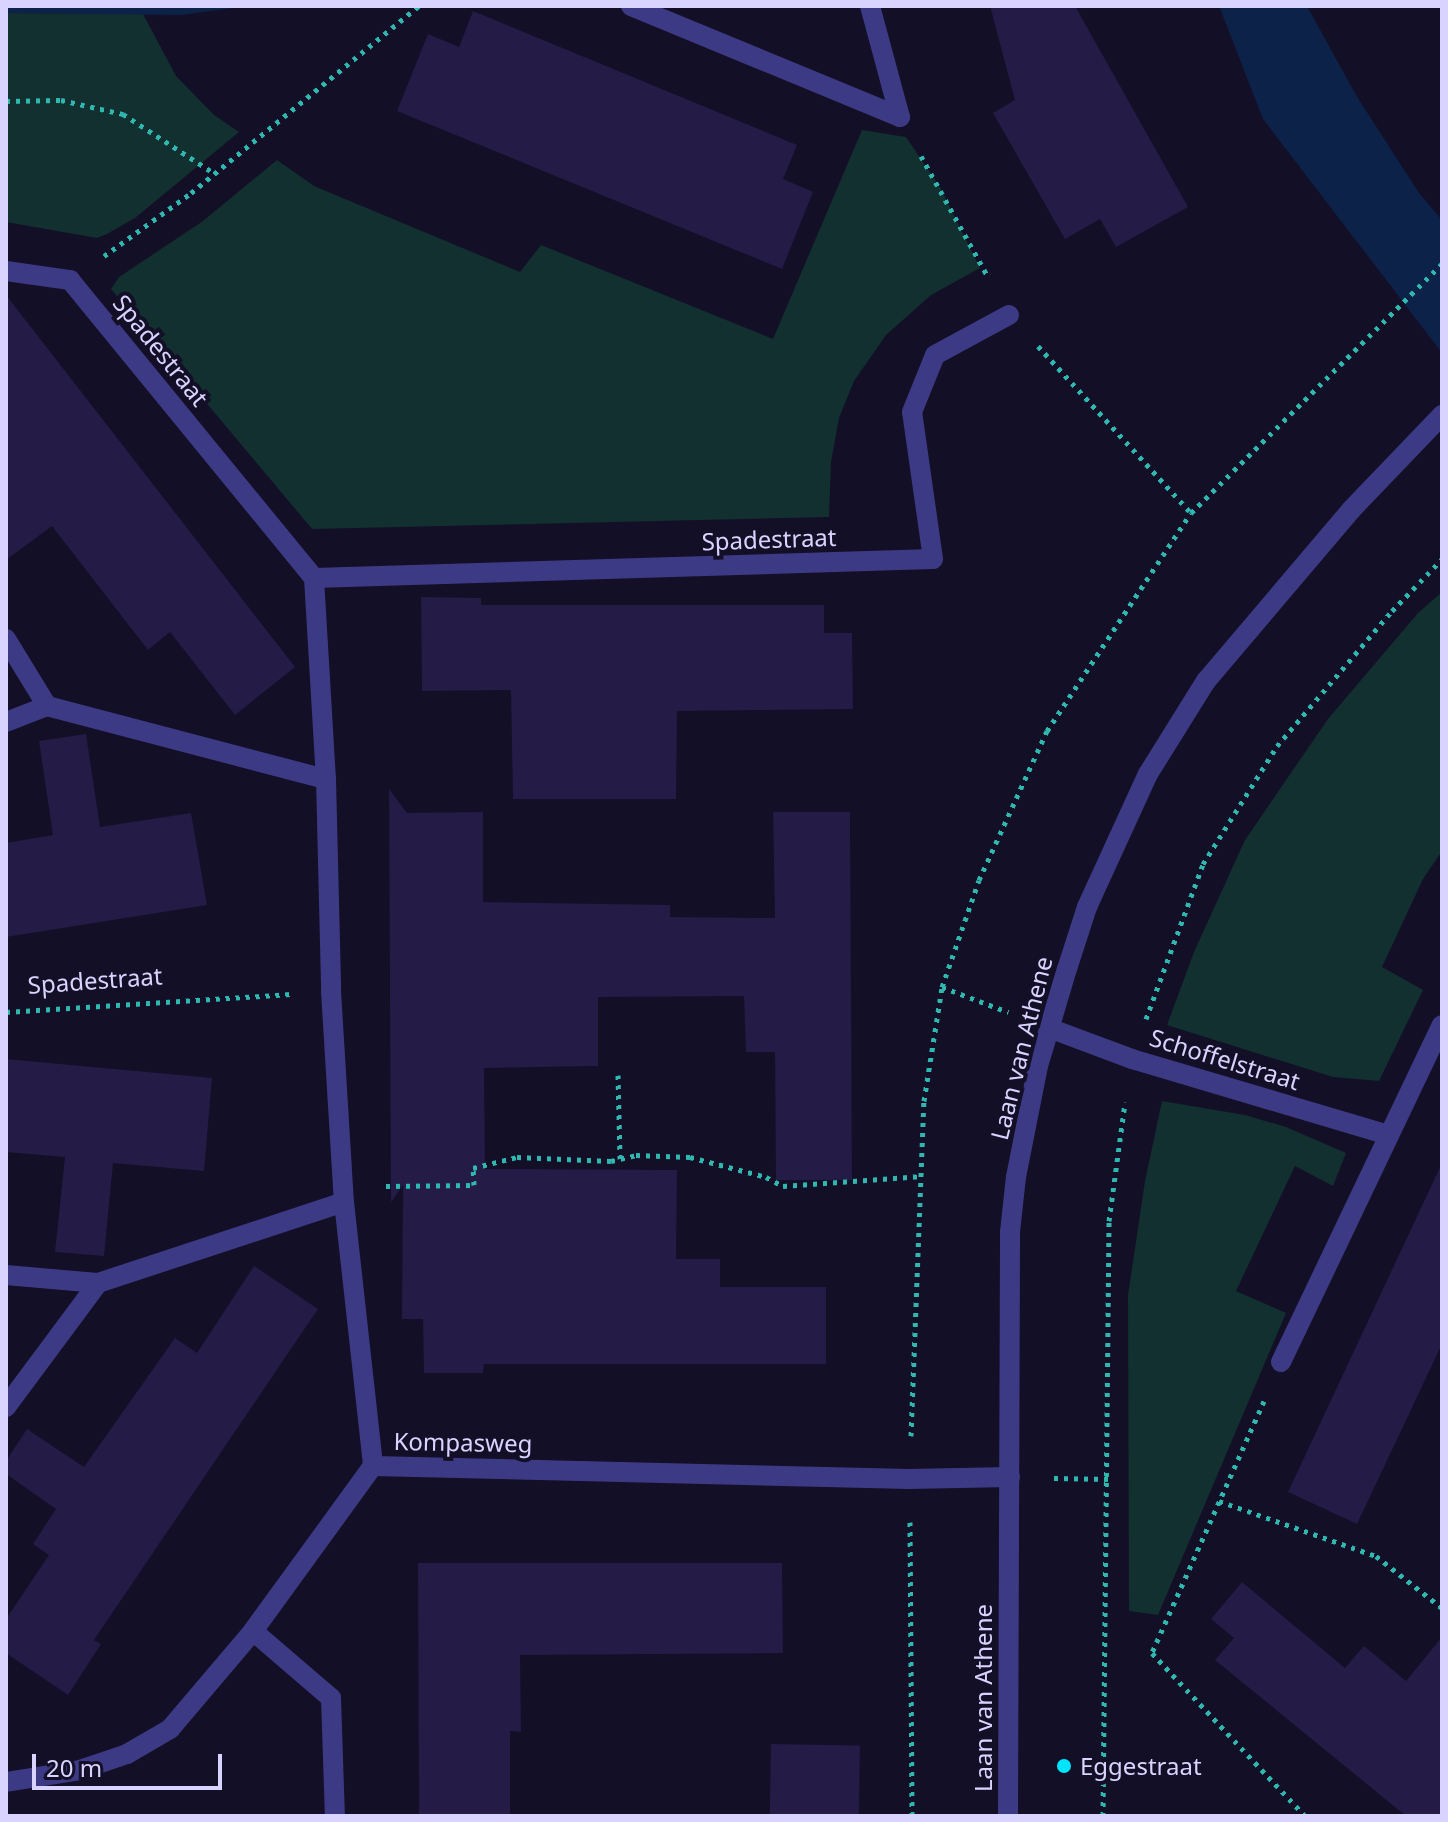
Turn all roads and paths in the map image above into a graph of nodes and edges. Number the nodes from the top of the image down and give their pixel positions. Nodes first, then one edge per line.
1 (419, 6) edge
2 (631, 6) edge
3 (870, 6) edge
4 (6, 101) edge
5 (214, 174) junction
6 (1442, 264) edge
7 (6, 271) edge
8 (70, 280) junction
9 (1009, 315) dead end
10 (1442, 415) edge
11 (1442, 559) edge
12 (314, 578) junction
13 (6, 639) edge
14 (47, 706) junction
15 (6, 722) edge
16 (326, 779) junction
17 (942, 987) junction
18 (331, 991) junction
19 (6, 1012) edge
20 (1442, 1025) edge
21 (1049, 1028) junction
22 (1132, 1059) junction
23 (618, 1075) dead end
24 (1389, 1135) junction
25 (620, 1159) junction
26 (923, 1176) junction
27 (344, 1202) junction
28 (6, 1275) edge
29 (98, 1283) junction
30 (1281, 1362) joint
31 (6, 1407) edge
32 (373, 1466) junction
33 (1010, 1477) junction
34 (909, 1479) junction
35 (1109, 1479) junction
36 (1219, 1501) junction
37 (1442, 1608) edge
38 (253, 1631) junction
39 (6, 1782) edge
40 (335, 1816) edge
41 (912, 1816) edge
42 (1008, 1816) edge
43 (1103, 1816) edge
44 (1305, 1816) edge

1 - 5 path
2 - 3 street
4 - 5 path
5 - 8 path
6 - 17 path
7 - 8 street
8 - 12 street, Spadestraat
9 - 12 street, Spadestraat
10 - 21 street, Laan van Athene
11 - 22 path
12 - 16 street
13 - 14 street
14 - 15 street
14 - 16 street
16 - 18 street
17 - 21 path
17 - 26 path
18 - 19 path, Spadestraat
18 - 27 street
20 - 24 street
21 - 22 street, Schoffelstraat
21 - 33 street, Laan van Athene
22 - 24 street, Schoffelstraat
22 - 35 path
23 - 25 path
24 - 30 street
25 - 26 path
25 - 27 path
26 - 34 path
27 - 29 street
27 - 32 street
28 - 29 street
29 - 31 street
30 - 36 path
32 - 34 street, Kompasweg
32 - 38 street, Kompasweg
33 - 34 street, Kompasweg
33 - 35 path
33 - 42 street, Laan van Athene
34 - 41 path
35 - 43 path
36 - 37 path
36 - 44 path
38 - 39 street, Kompasweg
38 - 40 street

